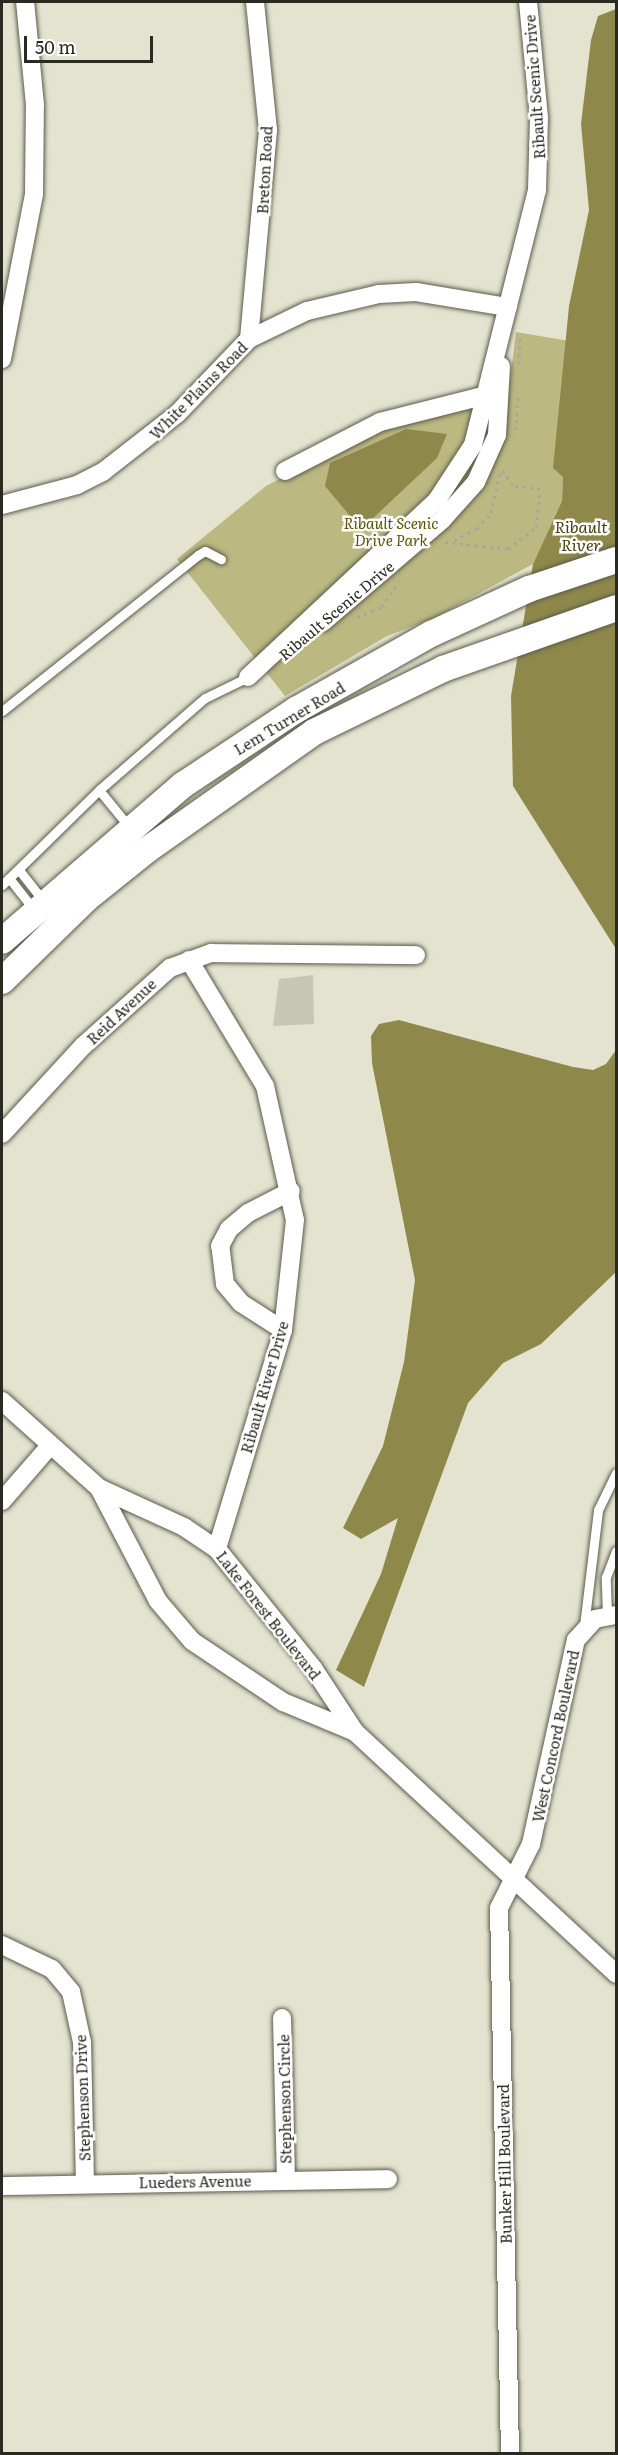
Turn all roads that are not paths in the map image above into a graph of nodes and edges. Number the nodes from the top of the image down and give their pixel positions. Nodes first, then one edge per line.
1 (25, 2) edge
2 (255, 2) edge
3 (528, 2) edge
4 (508, 307) junction
5 (249, 339) junction
6 (501, 349) junction
7 (2, 359) edge
8 (487, 395) junction
9 (285, 471) dead end
10 (2, 505) edge
11 (222, 559) dead end
12 (616, 560) edge
13 (616, 608) edge
14 (248, 677) junction
15 (2, 711) edge
16 (99, 790) junction
17 (130, 828) junction
18 (147, 850) junction
19 (19, 870) junction
20 (5, 882) edge
21 (40, 907) junction
22 (2, 941) edge
23 (416, 955) dead end
24 (189, 960) junction
25 (2, 981) edge
26 (2, 1134) edge
27 (291, 1191) junction
28 (283, 1330) junction
29 (2, 1401) edge
30 (49, 1447) junction
31 (616, 1473) edge
32 (99, 1488) junction
33 (2, 1501) edge
34 (218, 1549) junction
35 (616, 1551) edge
36 (612, 1615) edge
37 (584, 1626) junction
38 (355, 1732) junction
39 (516, 1880) junction
40 (2, 1945) edge
41 (616, 1974) edge
42 (282, 2018) dead end
43 (388, 2179) dead end
44 (286, 2180) junction
45 (85, 2183) junction
46 (2, 2186) edge
47 (510, 2454) edge

1 - 7 street
2 - 5 street, Breton Road
3 - 4 street, Ribault Scenic Drive
4 - 5 street, White Plains Road
4 - 6 street, Ribault Scenic Drive
5 - 10 street, White Plains Road
6 - 8 street, Ribault Scenic Drive
6 - 14 street, Ribault Scenic Drive
8 - 9 street
8 - 14 street, Ribault Scenic Drive
11 - 15 lane
12 - 17 main road, Lem Turner Road
13 - 18 main road, Lem Turner Road
14 - 16 lane, Ribault Scenic Drive
16 - 17 lane
16 - 19 lane, Ribault Scenic Drive
17 - 18 lane
17 - 21 main road, Lem Turner Road
18 - 25 main road, Lem Turner Road
19 - 20 lane, Ribault Scenic Drive
19 - 21 lane
20 - 21 lane
21 - 22 main road, Lem Turner Road
23 - 24 street, Reid Avenue
24 - 26 street, Reid Avenue
24 - 27 street, Ribault River Drive
27 - 28 street, Ribault River Drive
27 - 28 street
28 - 34 street, Ribault River Drive
29 - 30 street, Lake Forest Boulevard
30 - 32 street, Lake Forest Boulevard
30 - 33 street
31 - 37 lane
32 - 34 street, Lake Forest Boulevard
32 - 38 street, Lake Forest Boulevard
34 - 38 street, Lake Forest Boulevard
35 - 36 lane
36 - 37 street
37 - 39 street, West Concord Boulevard
38 - 39 street, Lake Forest Boulevard
39 - 41 street, Lake Forest Boulevard
39 - 47 street, Bunker Hill Boulevard
40 - 45 street, Stephenson Drive
42 - 44 street, Stephenson Circle
43 - 44 street, Lueders Avenue
44 - 45 street, Lueders Avenue
45 - 46 street, Lueders Avenue

